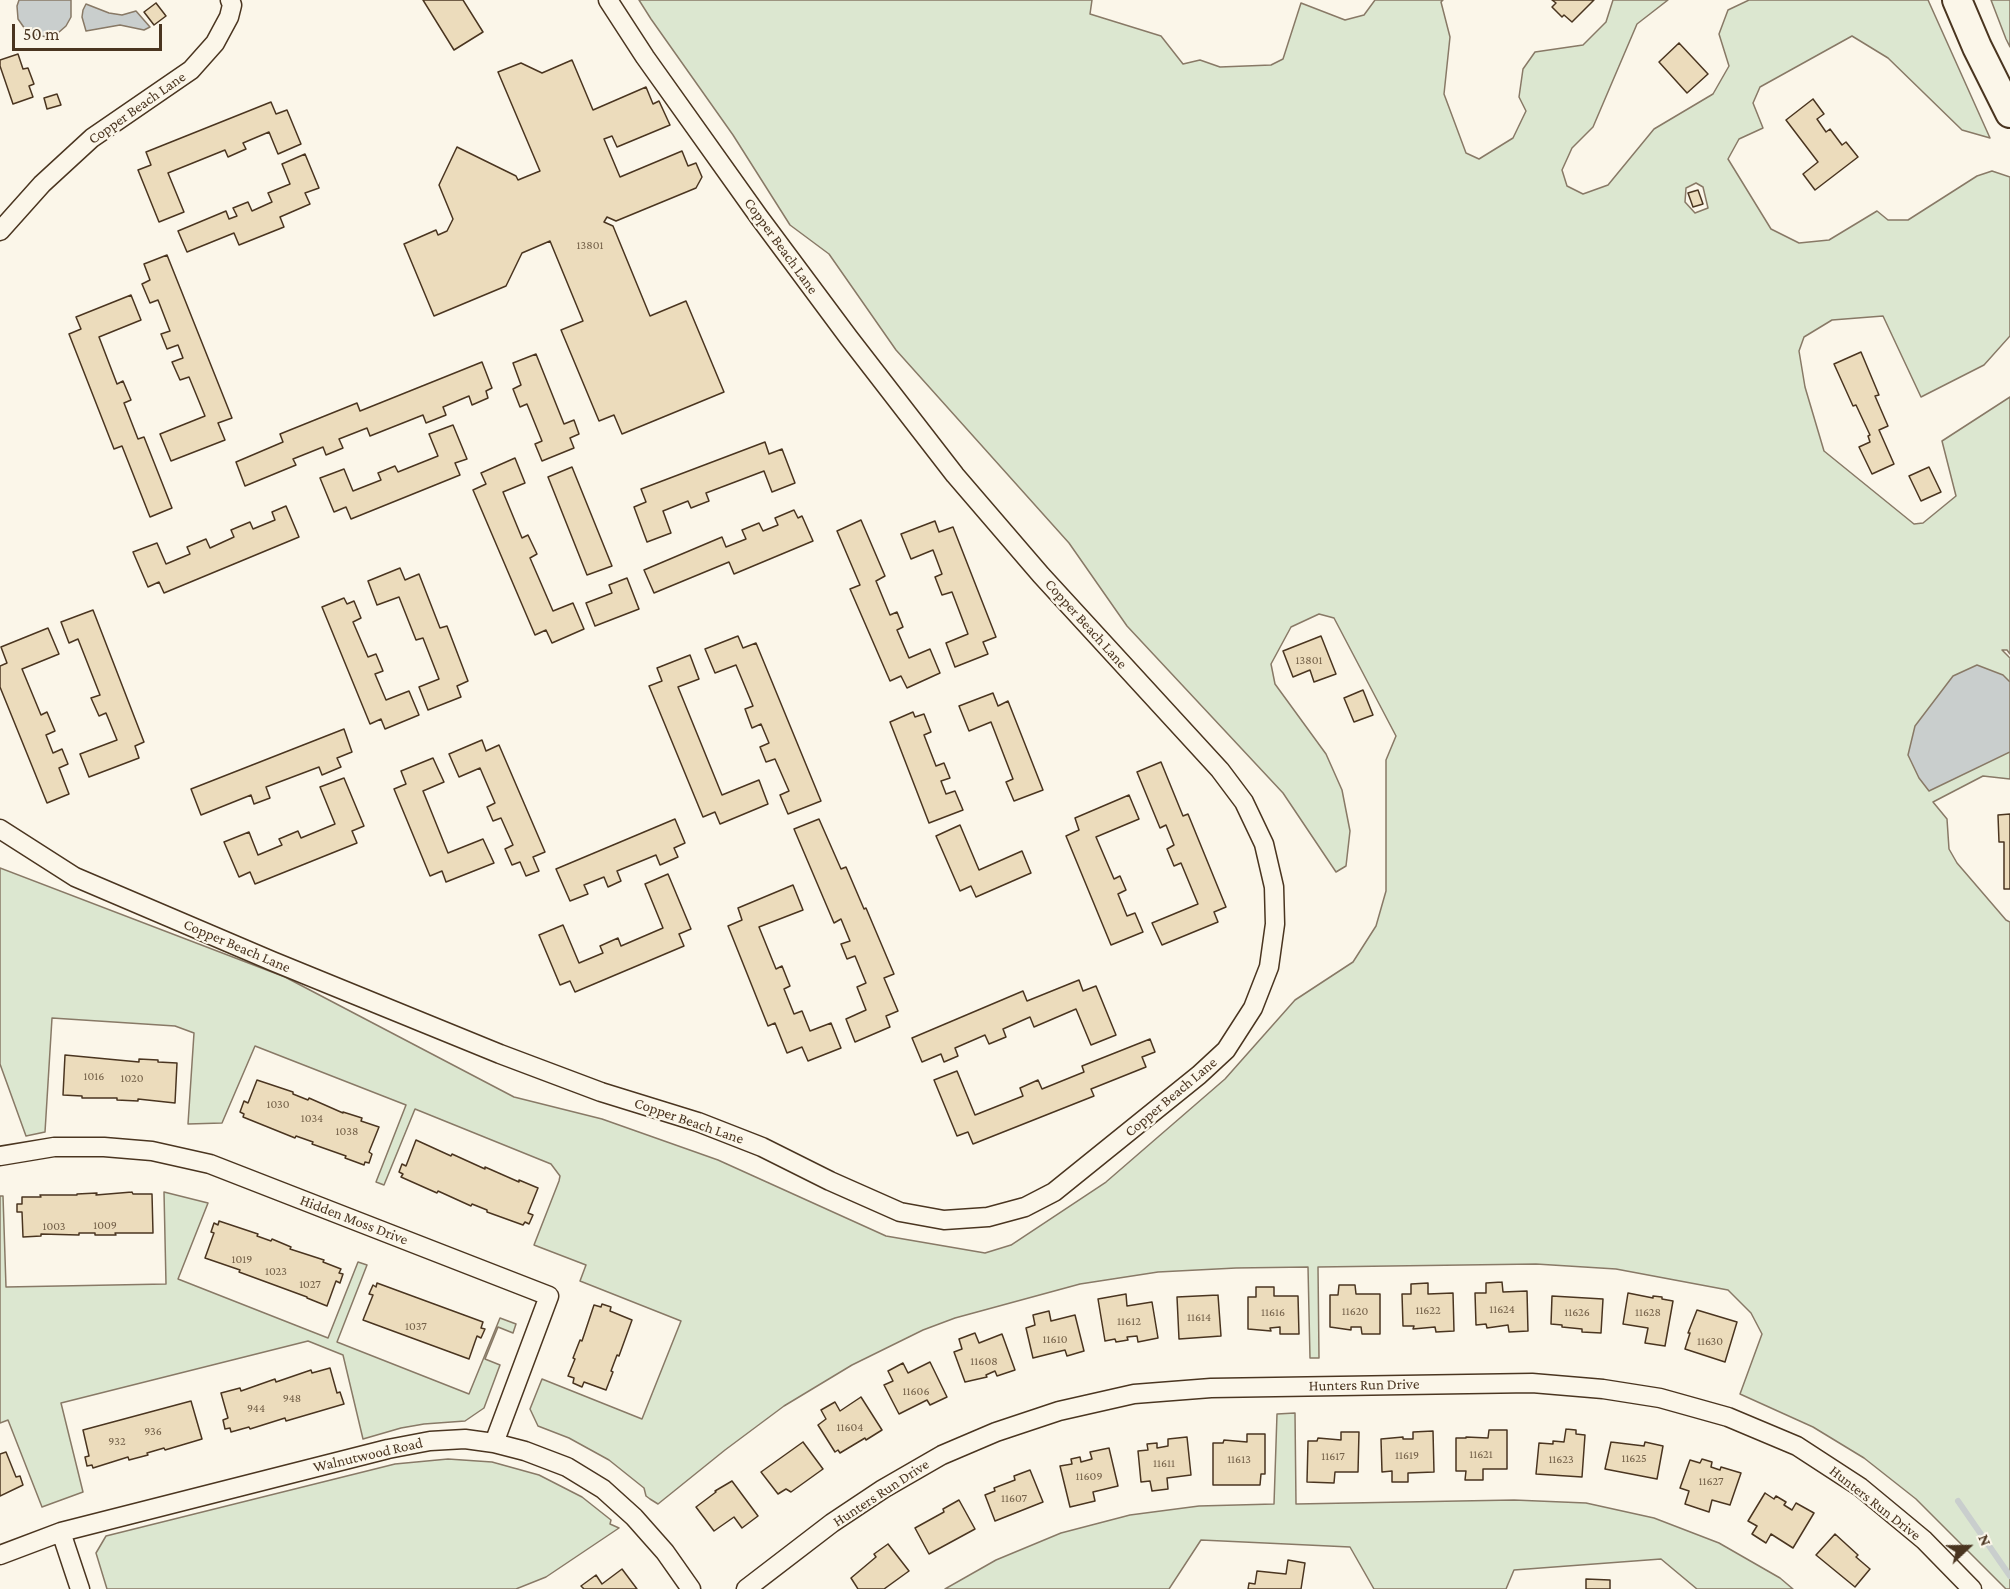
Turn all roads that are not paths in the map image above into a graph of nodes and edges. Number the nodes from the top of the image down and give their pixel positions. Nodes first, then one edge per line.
1 (230, 0) edge
2 (608, 0) edge
3 (1957, 0) edge
4 (2010, 113) edge
5 (0, 231) edge
6 (0, 829) edge
7 (0, 1156) edge
8 (494, 1443) junction
9 (62, 1532) junction
10 (0, 1555) edge
11 (80, 1589) edge
12 (691, 1589) edge
13 (746, 1589) edge
14 (1972, 1589) edge

1 - 5 street, Copper Beach Lane
2 - 6 street, Copper Beach Lane
3 - 4 main road
7 - 8 street, Hidden Moss Drive
8 - 9 street, Walnutwood Road
8 - 12 street, Walnutwood Road
9 - 10 street, Walnutwood Road
9 - 11 street
13 - 14 street, Hunters Run Drive

